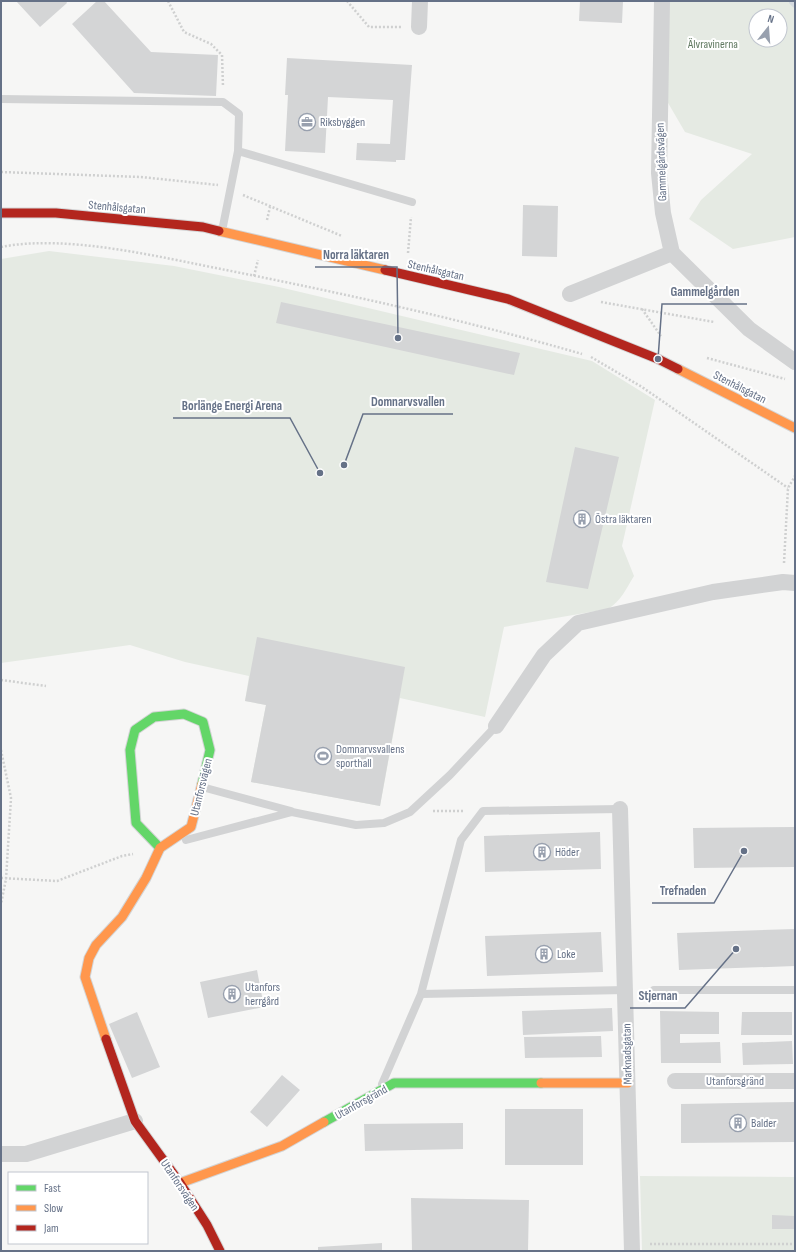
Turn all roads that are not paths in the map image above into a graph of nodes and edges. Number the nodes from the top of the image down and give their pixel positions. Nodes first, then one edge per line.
1 (420, 1) edge
2 (662, 1) edge
3 (419, 27) road end
4 (1, 99) edge
5 (238, 151) junction
6 (412, 202) road end
7 (1, 212) edge
8 (222, 231) junction
9 (672, 253) junction
10 (570, 294) dead end
11 (795, 362) edge
12 (795, 428) edge
13 (789, 582) edge
14 (496, 726) joint
15 (201, 786) junction
16 (620, 809) joint
17 (292, 812) junction
18 (160, 848) junction
19 (626, 990) junction
20 (654, 990) dead end
21 (795, 990) edge
22 (421, 994) junction
23 (675, 1081) dead end
24 (795, 1081) edge
25 (628, 1083) junction
26 (378, 1092) junction
27 (135, 1122) junction
28 (1, 1154) edge
29 (180, 1183) junction
30 (632, 1248) edge
31 (220, 1251) edge

1 - 3 street
2 - 9 street, Gammelgårdsvägen
4 - 5 lane
5 - 6 lane
5 - 8 lane
7 - 8 street, Stenhålsgatan
8 - 12 street, Stenhålsgatan
9 - 10 street
9 - 11 street
13 - 14 street
14 - 17 lane
15 - 17 lane
15 - 18 street, Utanforsvägen
15 - 18 street, Utanforsvägen
16 - 19 street, Marknadsgatan
16 - 22 lane
17 - 18 lane
18 - 27 street, Utanforsvägen
19 - 22 lane
19 - 25 street, Marknadsgatan
20 - 21 lane
22 - 26 lane
23 - 24 street, Utanforsgränd
25 - 26 street, Utanforsgränd
25 - 30 street, Marknadsgatan
26 - 29 street, Utanforsgränd
27 - 28 street
27 - 29 street, Utanforsvägen
29 - 31 street, Utanforsvägen

